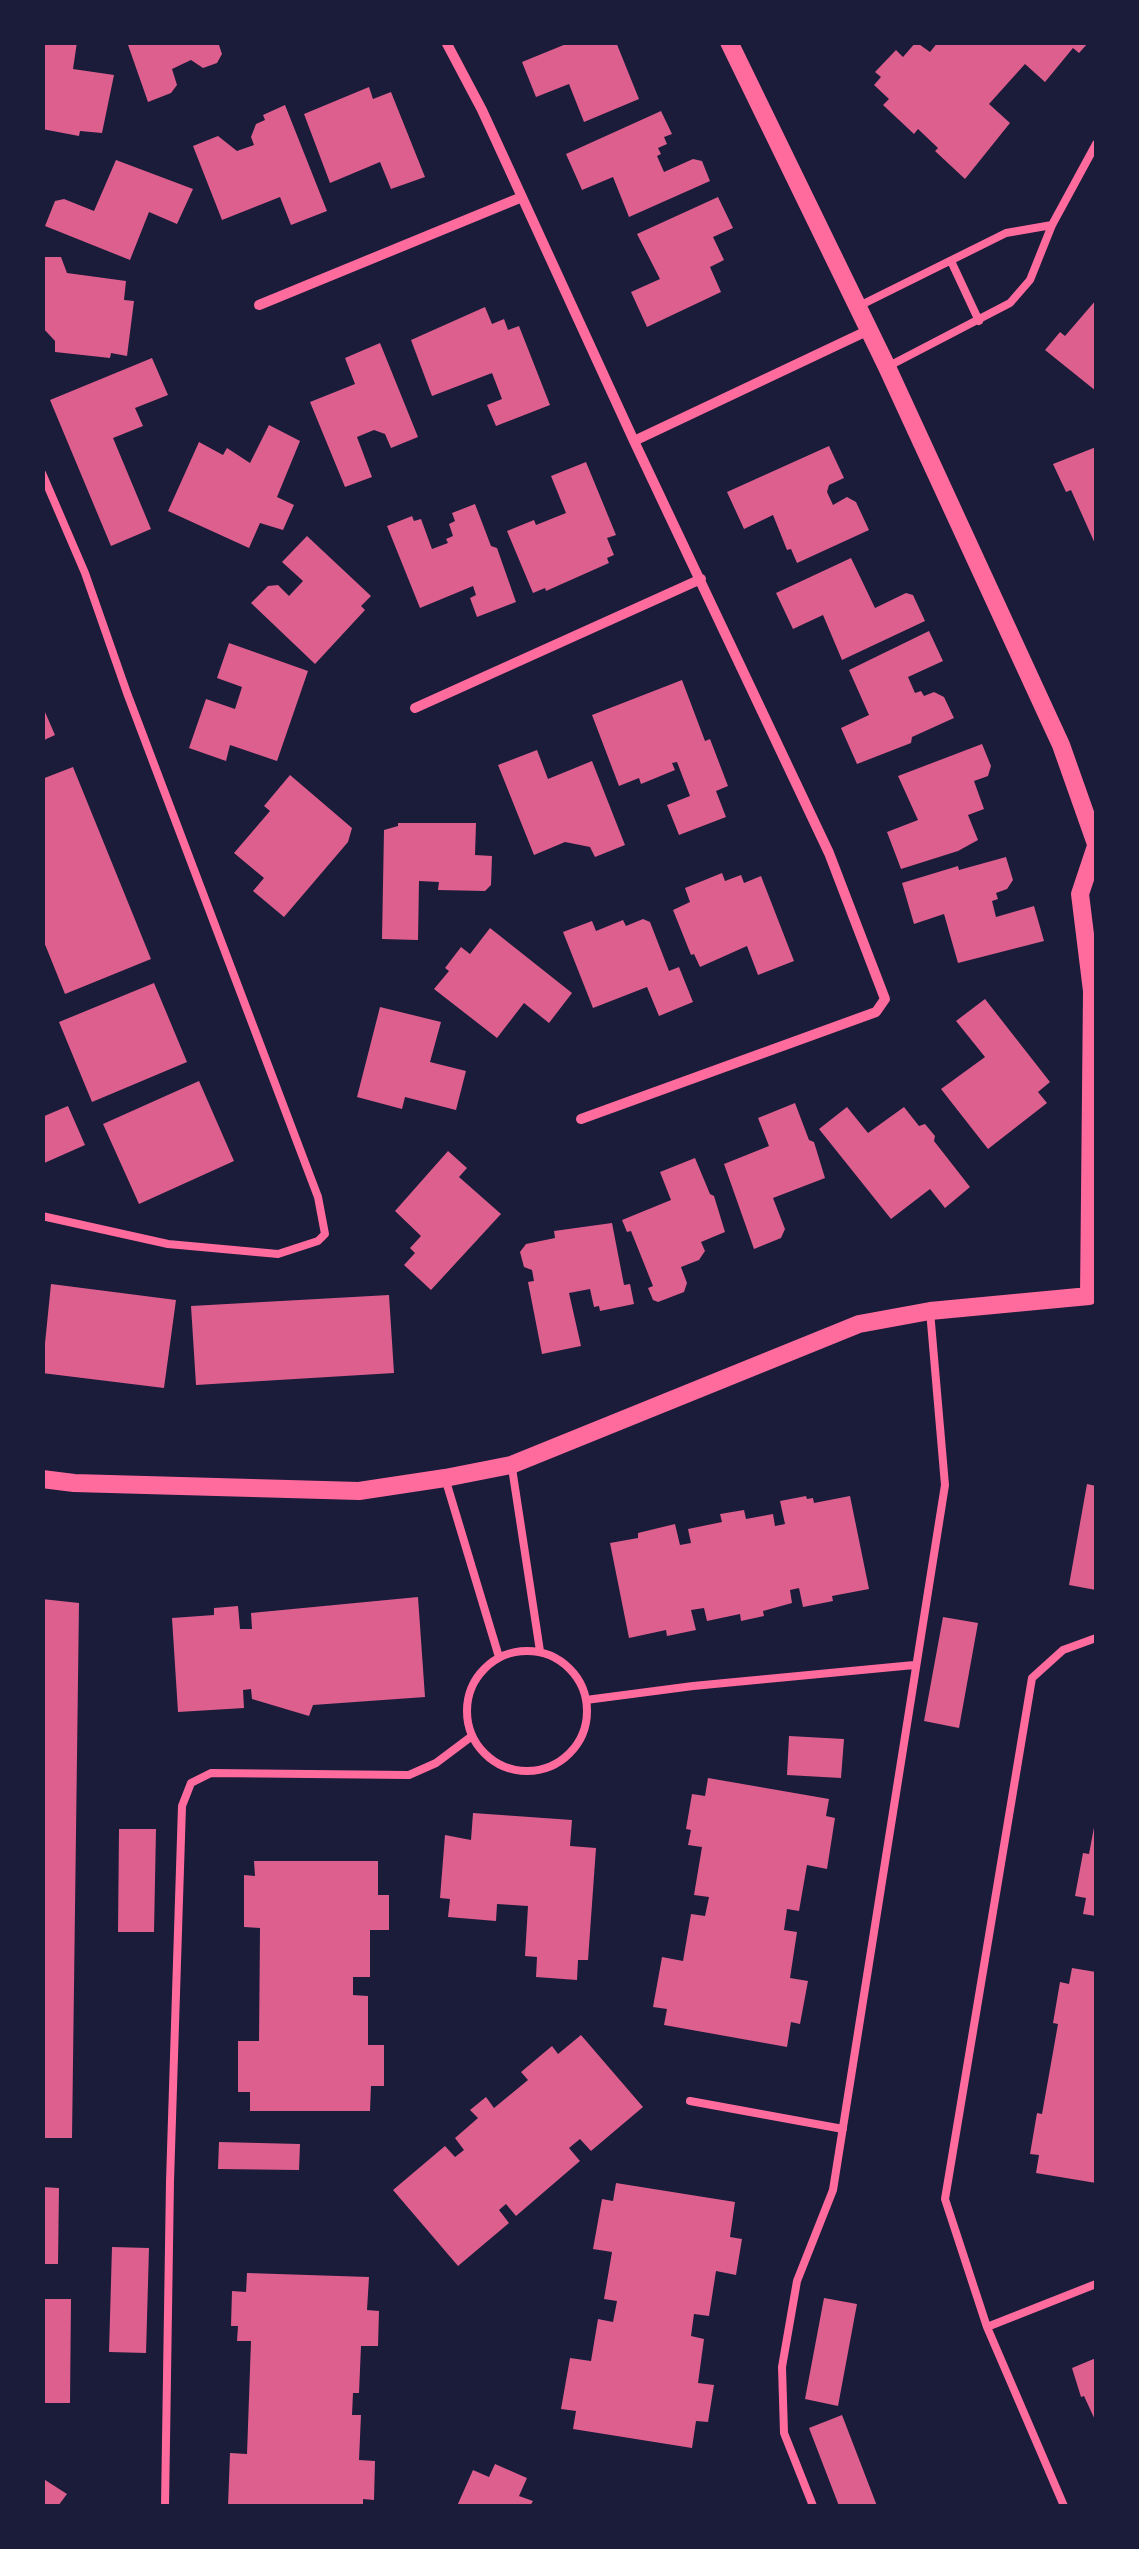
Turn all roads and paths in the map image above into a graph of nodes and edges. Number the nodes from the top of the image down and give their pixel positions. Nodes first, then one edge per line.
1 (446, 42) edge
2 (729, 42) edge
3 (1096, 144) edge
4 (522, 197) junction
5 (1052, 225) junction
6 (950, 261) junction
7 (260, 305) dead end
8 (858, 307) junction
9 (979, 320) junction
10 (869, 330) junction
11 (886, 367) junction
12 (634, 440) junction
13 (42, 473) edge
14 (700, 579) junction
15 (415, 708) dead end
16 (1096, 845) edge
17 (580, 1119) dead end
18 (42, 1216) edge
19 (1094, 1296) edge
20 (930, 1311) junction
21 (511, 1466) junction
22 (445, 1478) junction
23 (42, 1479) edge
24 (1096, 1638) edge
25 (540, 1651) junction
26 (499, 1657) junction
27 (914, 1666) junction
28 (586, 1700) junction
29 (472, 1736) junction
30 (690, 2101) dead end
31 (843, 2128) junction
32 (1096, 2284) edge
33 (986, 2327) junction
34 (165, 2506) edge
35 (813, 2506) edge
36 (1064, 2506) edge

1 - 4 street
2 - 8 street
3 - 5 lane
4 - 7 street
4 - 12 street
5 - 6 lane
5 - 9 lane
6 - 8 lane
6 - 9 lane
8 - 10 street
9 - 11 lane
10 - 11 street
10 - 12 street
11 - 16 street
12 - 14 street
13 - 18 lane
14 - 15 street
14 - 17 street
16 - 19 street
19 - 20 street
20 - 21 street
20 - 27 lane
21 - 22 street
21 - 25 lane
22 - 23 street
22 - 26 lane
24 - 33 lane
25 - 26 lane
25 - 28 lane
26 - 29 lane
27 - 28 lane
27 - 31 lane
28 - 29 lane
29 - 34 lane
30 - 31 lane
31 - 35 lane
32 - 33 lane
33 - 36 lane

